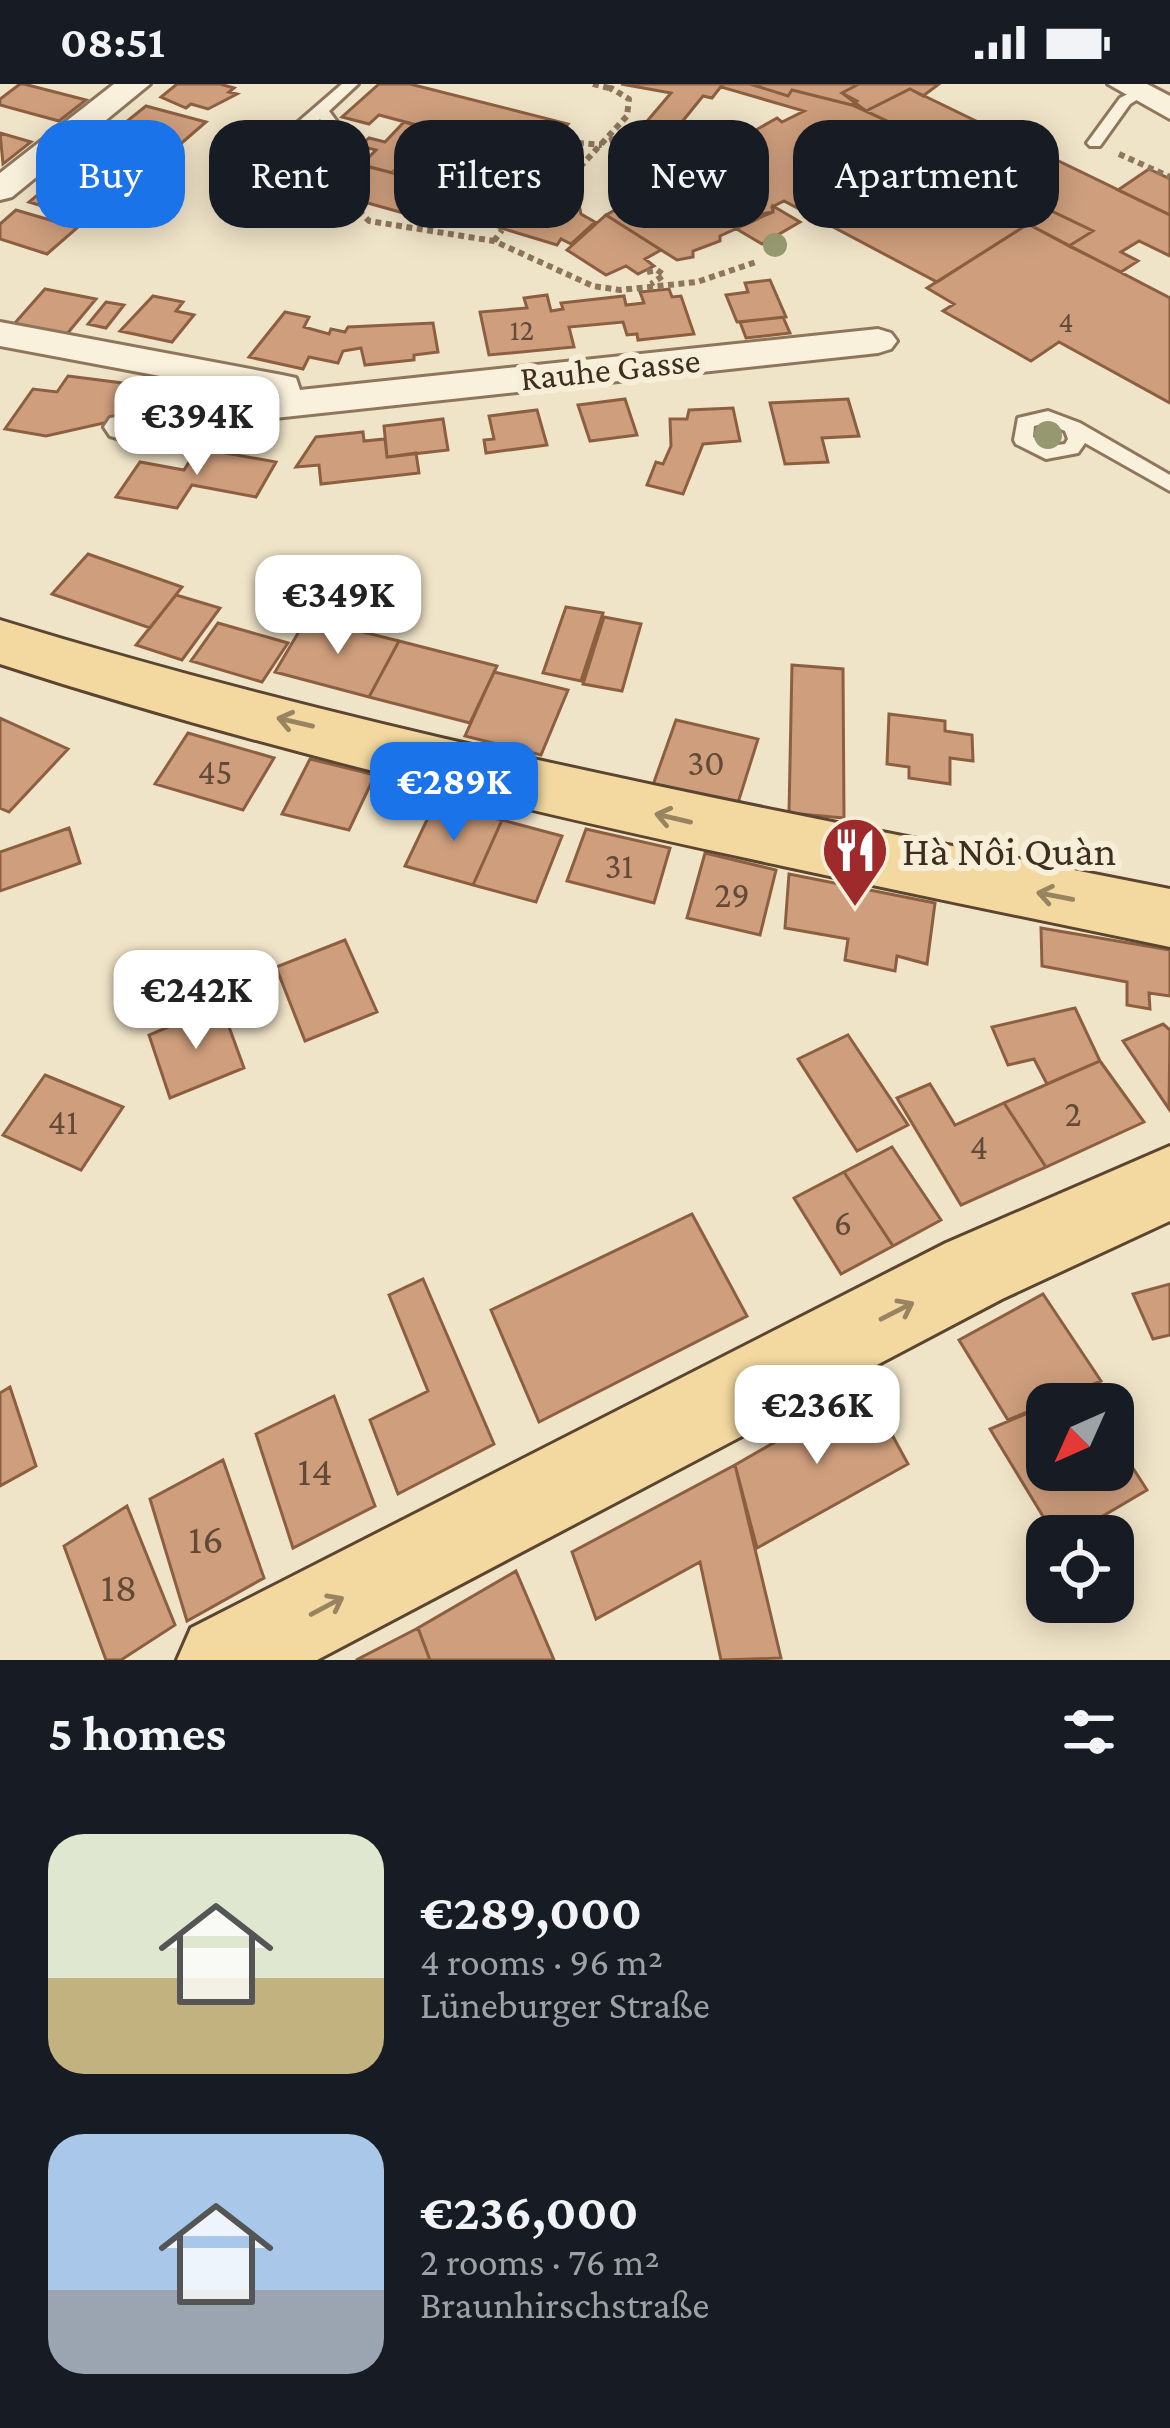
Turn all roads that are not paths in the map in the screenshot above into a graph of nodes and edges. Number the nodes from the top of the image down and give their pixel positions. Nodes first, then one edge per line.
1 (134, 84) edge
2 (352, 84) edge
3 (1145, 95) edge
4 (323, 113) dead end
5 (1095, 143) road end
6 (0, 190) edge
7 (0, 334) edge
8 (878, 341) dead end
9 (342, 398) junction
10 (1073, 427) junction
11 (124, 428) dead end
12 (1071, 449) junction
13 (1111, 449) junction
14 (1170, 484) edge
15 (0, 642) edge
16 (1170, 918) edge
17 (1170, 1183) edge
18 (223, 1660) edge

1 - 6 street
2 - 4 lane
3 - 5 lane
7 - 9 street, Rauhe Gasse
8 - 9 street, Rauhe Gasse
9 - 11 street, Rauhe Gasse
10 - 12 lane
10 - 12 lane
10 - 13 lane
12 - 13 lane
13 - 14 lane
16 -> 15 main road
18 -> 17 main road

